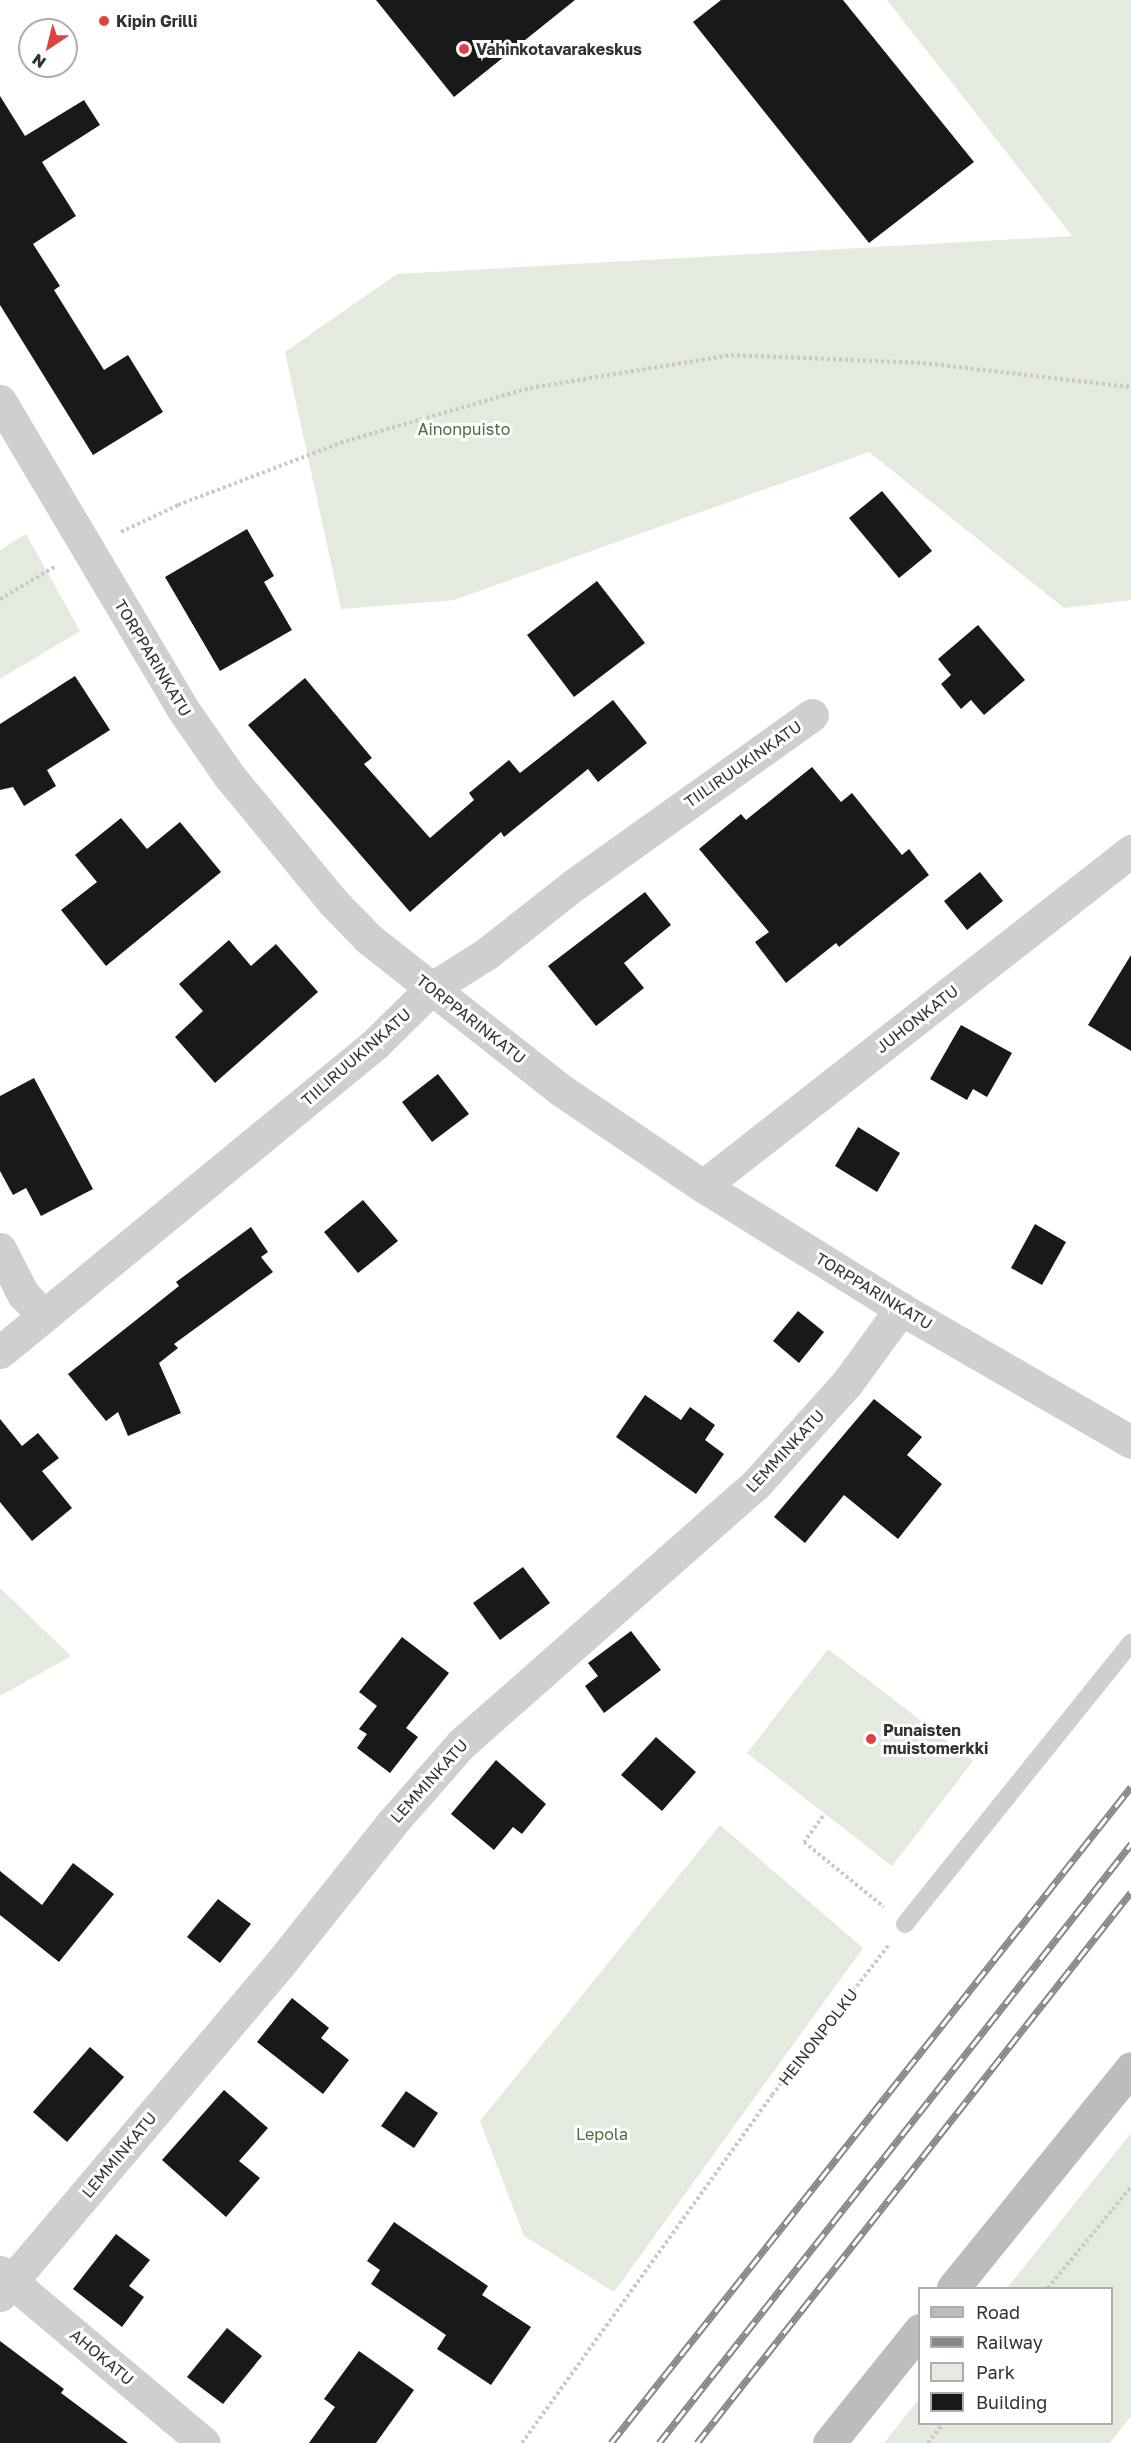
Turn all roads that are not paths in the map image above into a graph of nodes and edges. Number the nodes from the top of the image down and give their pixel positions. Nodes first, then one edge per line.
1 (0, 401) edge
2 (812, 715) dead end
3 (1131, 851) edge
4 (432, 988) junction
5 (703, 1186) junction
6 (0, 1249) edge
7 (901, 1309) junction
8 (44, 1316) junction
9 (0, 1352) edge
10 (1131, 1442) edge
11 (1131, 1643) edge
12 (905, 1924) road end
13 (1131, 2068) edge
14 (4, 2283) edge
15 (955, 2287) edge
16 (918, 2332) edge
17 (204, 2443) edge
18 (829, 2443) edge

1 - 4 street, TORPPARINKATU
2 - 4 street, TIILIRUUKINKATU
3 - 5 street, JUHONKATU
4 - 5 street, TORPPARINKATU
4 - 8 street, TIILIRUUKINKATU
5 - 7 street, TORPPARINKATU
6 - 8 street
7 - 10 street, TORPPARINKATU
7 - 14 street, LEMMINKATU
8 - 9 street, TIILIRUUKINKATU
11 - 12 lane
13 - 15 street
14 - 17 street, AHOKATU
16 - 18 street

